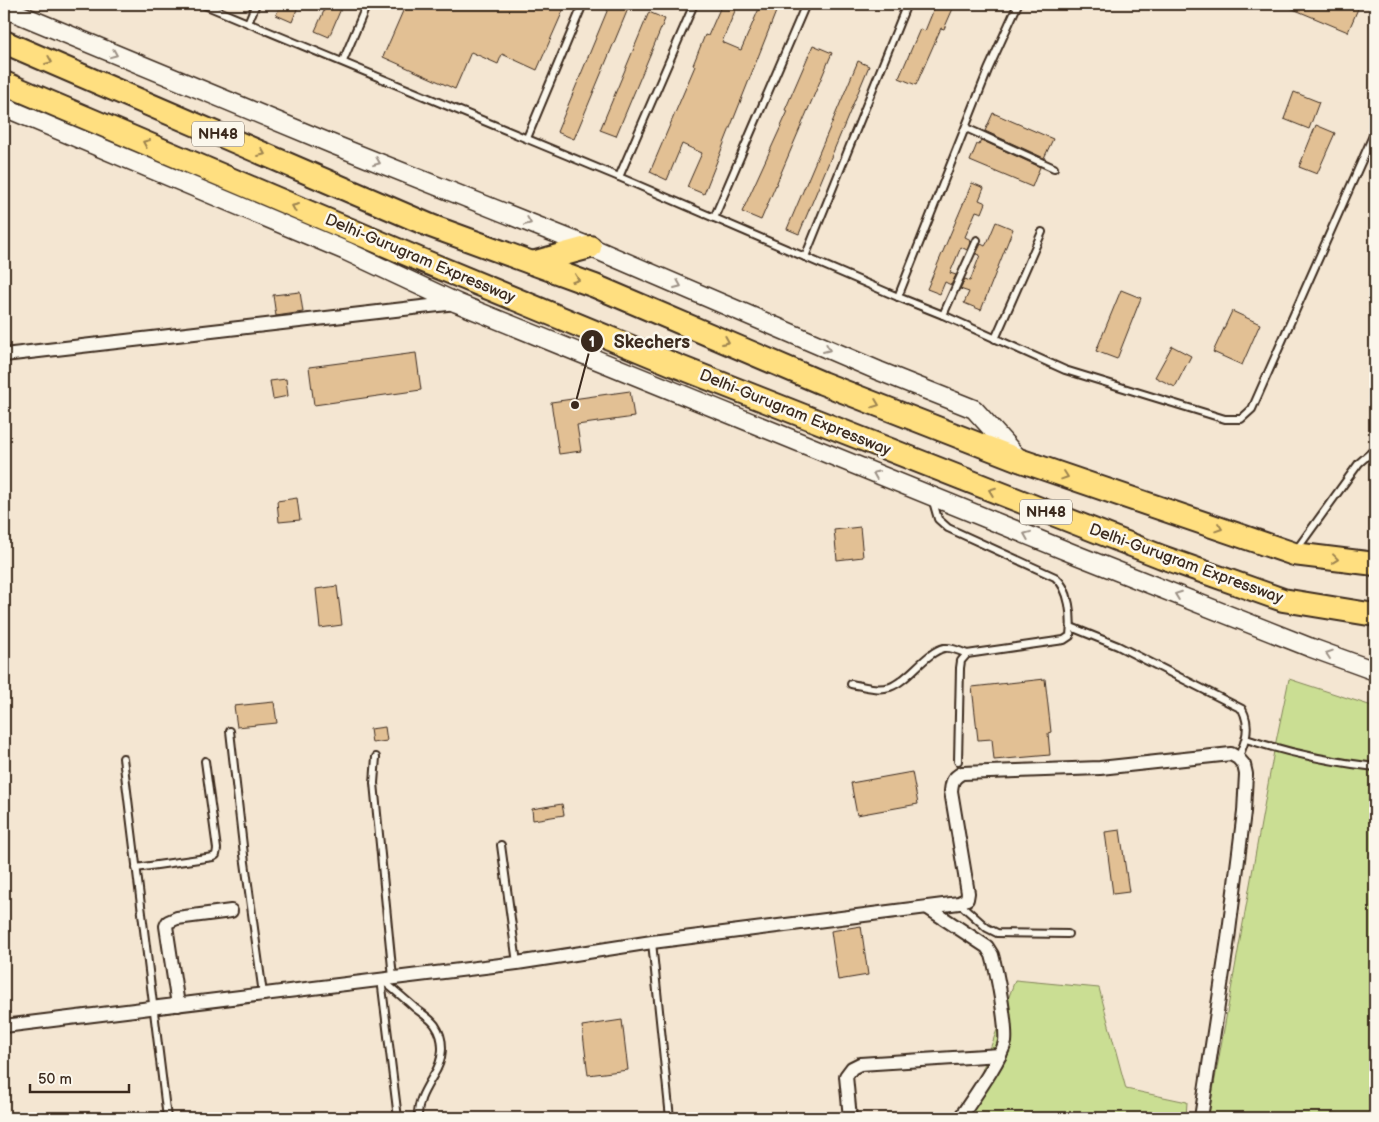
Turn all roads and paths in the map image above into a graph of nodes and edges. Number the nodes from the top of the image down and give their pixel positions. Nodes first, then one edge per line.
1 (202, 4) edge
2 (256, 4) edge
3 (367, 4) edge
4 (583, 4) edge
5 (694, 4) edge
6 (806, 4) edge
7 (907, 4) edge
8 (1018, 4) edge
9 (4, 8) edge
10 (248, 23) junction
11 (4, 42) edge
12 (343, 62) junction
13 (4, 82) edge
14 (4, 107) edge
15 (966, 128) junction
16 (1375, 131) edge
17 (527, 138) junction
18 (1054, 168) dead end
19 (619, 177) junction
20 (714, 218) junction
21 (1042, 232) dead end
22 (977, 240) dead end
23 (590, 247) junction
24 (805, 257) junction
25 (532, 263) junction
26 (898, 297) junction
27 (457, 303) junction
28 (943, 315) junction
29 (995, 338) junction
30 (4, 355) edge
31 (1375, 449) edge
32 (1019, 460) junction
33 (932, 497) junction
34 (1294, 554) junction
35 (1375, 564) edge
36 (1375, 615) edge
37 (1071, 627) junction
38 (967, 654) junction
39 (1375, 670) edge
40 (851, 684) dead end
41 (230, 731) dead end
42 (1246, 739) junction
43 (376, 757) dead end
44 (123, 758) dead end
45 (1238, 758) junction
46 (205, 761) dead end
47 (958, 761) dead end
48 (1375, 767) edge
49 (501, 844) dead end
50 (136, 868) junction
51 (959, 903) junction
52 (928, 908) junction
53 (231, 911) dead end
54 (1068, 934) dead end
55 (652, 942) junction
56 (517, 963) junction
57 (387, 979) junction
58 (263, 994) junction
59 (178, 1005) junction
60 (153, 1008) junction
61 (4, 1026) edge
62 (1000, 1055) junction
63 (167, 1118) edge
64 (398, 1118) edge
65 (418, 1118) edge
66 (670, 1118) edge
67 (850, 1118) edge
68 (960, 1118) edge
69 (1201, 1118) edge

1 - 10 lane
2 - 10 lane
3 - 12 lane
4 - 17 lane
5 - 19 lane
6 - 20 lane
7 - 24 lane
8 - 15 lane
9 -> 23 main road
10 - 12 lane
11 -> 25 highway, NH48
12 - 17 lane
36 -> 13 highway, Delhi-Gurugram Expressway / NH48
14 - 27 main road
15 - 18 lane
15 - 26 lane
16 - 29 lane
17 - 19 lane
19 - 20 lane
20 - 24 lane
21 - 29 lane
22 - 28 lane
23 - 25 highway
23 -> 32 main road
24 - 26 lane
25 -> 32 highway, NH48
26 - 28 lane
27 - 30 street
33 -> 27 main road
28 - 29 lane
31 - 34 lane
32 -> 34 highway, NH48
33 - 37 lane
39 -> 33 main road
34 -> 35 highway, NH48
37 - 38 lane
37 - 42 lane
38 - 40 lane
38 - 47 lane
41 - 58 lane
42 - 45 lane
42 - 48 lane
43 - 57 lane
44 - 50 lane
45 - 51 street
45 - 69 street
46 - 50 lane
49 - 56 lane
50 - 60 lane
51 - 52 street
51 - 54 lane
52 - 55 street
52 - 62 street
53 - 59 street
55 - 56 street
55 - 66 lane
56 - 57 street
57 - 58 street
57 - 64 lane
57 - 65 lane
58 - 59 street
59 - 60 street
60 - 61 street
60 - 63 lane
62 - 67 street
62 - 68 street

